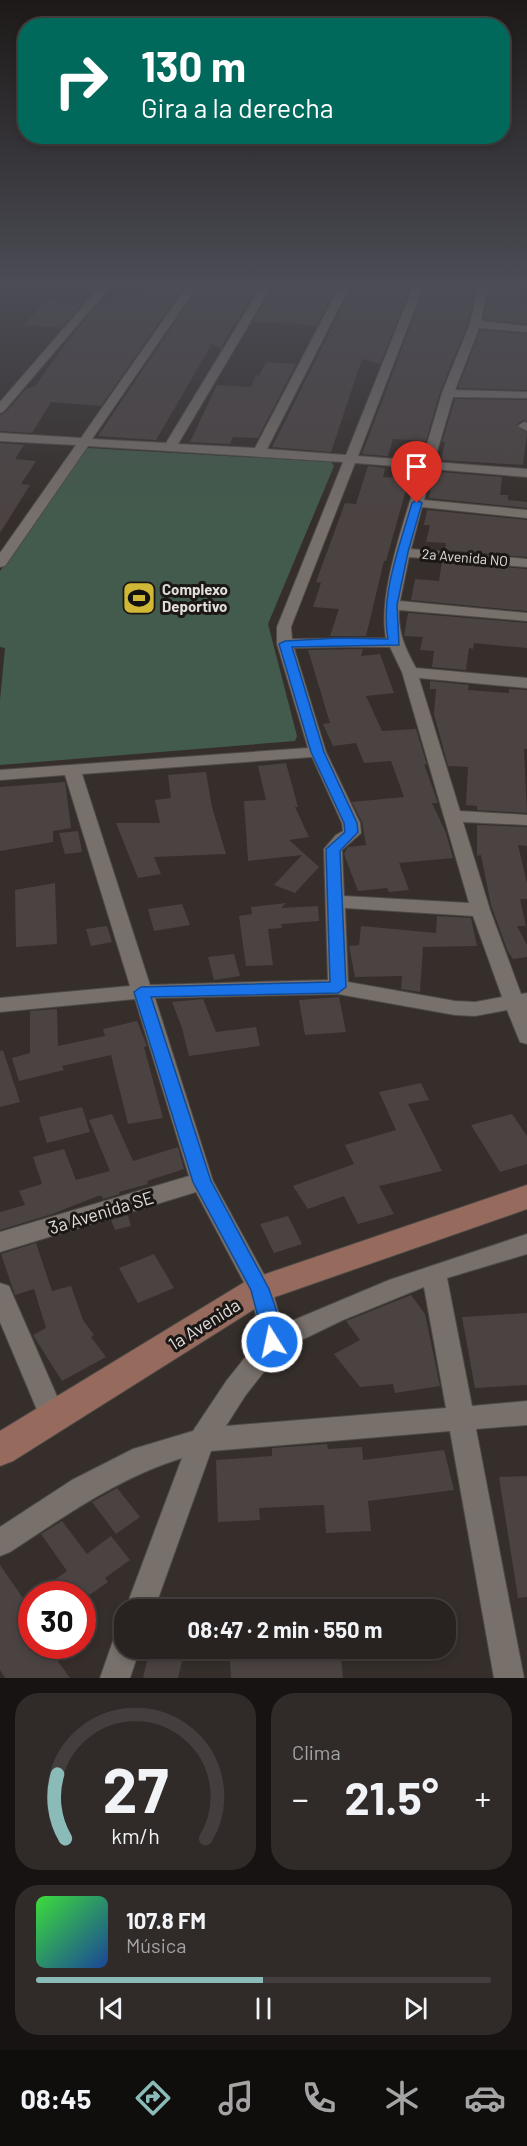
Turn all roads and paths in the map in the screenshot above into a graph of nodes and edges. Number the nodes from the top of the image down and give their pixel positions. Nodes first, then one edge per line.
1 (42, 360) edge
2 (140, 360) edge
3 (222, 360) edge
4 (306, 360) edge
5 (388, 360) edge
6 (461, 360) edge
7 (448, 393) junction
8 (527, 395) edge
9 (0, 409) edge
10 (0, 437) edge
11 (82, 442) junction
12 (170, 446) junction
13 (259, 452) junction
14 (349, 458) junction
15 (427, 464) junction
16 (527, 473) edge
17 (417, 503) junction
18 (527, 514) edge
19 (403, 552) junction
20 (527, 562) edge
21 (0, 563) edge
22 (392, 605) junction
23 (527, 617) edge
24 (395, 643) junction
25 (285, 644) junction
26 (410, 672) junction
27 (527, 683) edge
28 (318, 752) junction
29 (72, 769) junction
30 (0, 775) edge
31 (452, 816) junction
32 (527, 820) edge
33 (334, 901) junction
34 (480, 910) junction
35 (338, 987) junction
36 (141, 992) junction
37 (521, 1000) edge
38 (0, 1005) edge
39 (527, 1037) edge
40 (202, 1182) junction
41 (527, 1197) edge
42 (0, 1242) edge
43 (527, 1244) edge
44 (434, 1273) junction
45 (260, 1289) junction
46 (0, 1293) edge
47 (272, 1342) junction
48 (527, 1413) edge
49 (53, 1417) junction
50 (460, 1417) junction
51 (202, 1440) junction
52 (0, 1450) edge
53 (0, 1543) edge
54 (144, 1599) edge
55 (509, 1678) edge

1 - 9 street
2 - 11 street
3 - 12 street
4 - 13 street
5 - 14 street
6 - 7 street
7 - 8 street
7 - 15 street
10 - 11 street
11 - 12 street
11 - 21 street
12 - 13 street
13 - 14 street
14 - 15 street
14 - 25 street
15 - 16 street
15 - 17 street
17 - 18 street
17 - 19 street
19 - 20 street, 2a Avenida NO
19 - 22 street
22 - 23 street
22 - 24 street
24 - 25 street
24 - 26 street
25 - 28 street
26 - 27 street
26 - 31 street
28 - 29 street
28 - 33 street
29 - 30 street
29 - 36 street
31 - 32 street
31 - 34 street
33 - 34 street
33 - 35 street
34 - 37 street
35 - 36 street
35 - 37 street
36 - 38 street
36 - 40 street
37 - 39 street
40 - 42 street, 3a Avenida SE
40 - 45 street
41 - 45 street, 1a Avenida
43 - 44 street
44 - 47 street
44 - 50 street
45 - 47 street
45 - 49 street, 1a Avenida
46 - 49 street
47 - 51 street
48 - 50 street
49 - 52 street, 1a Avenida
50 - 51 street
50 - 55 street
51 - 53 street
51 - 54 street

